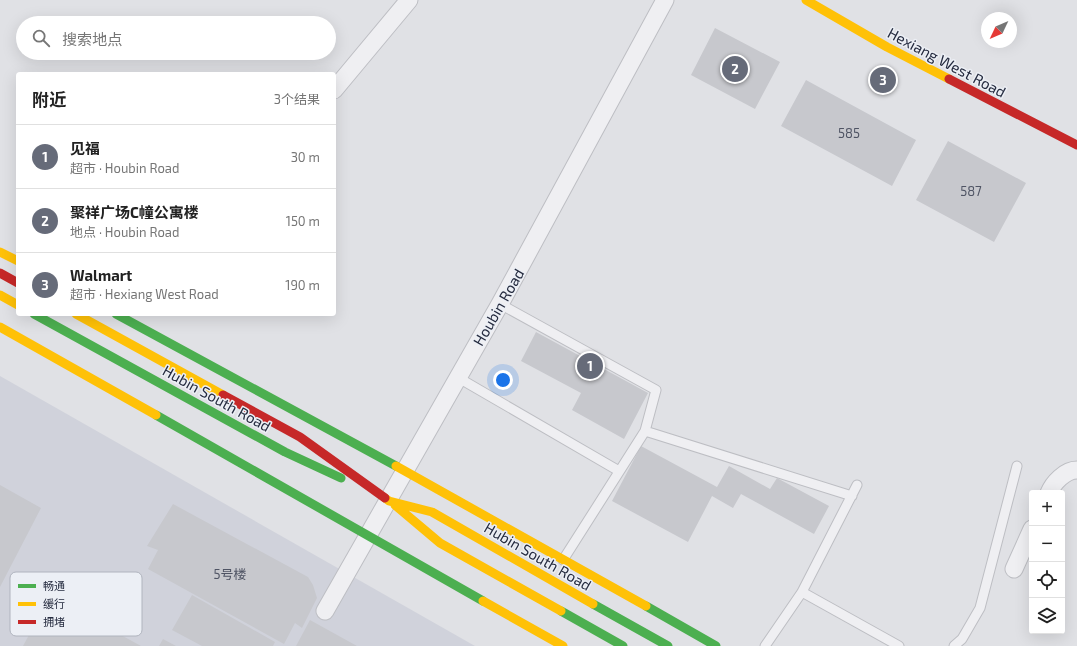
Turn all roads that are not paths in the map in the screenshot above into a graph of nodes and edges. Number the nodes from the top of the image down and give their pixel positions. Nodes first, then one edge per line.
1 (409, 0) edge
2 (665, 0) edge
3 (806, 0) edge
4 (336, 88) edge
5 (1077, 145) edge
6 (0, 252) edge
7 (16, 260) edge
8 (0, 273) edge
9 (16, 282) edge
10 (0, 296) edge
11 (16, 304) edge
12 (500, 304) junction
13 (38, 316) edge
14 (80, 316) edge
15 (120, 316) edge
16 (0, 327) edge
17 (457, 377) junction
18 (645, 431) junction
19 (1017, 466) dead end
20 (1077, 470) edge
21 (405, 471) junction
22 (619, 471) junction
23 (857, 485) dead end
24 (1050, 490) edge
25 (852, 496) junction
26 (389, 501) junction
27 (368, 536) junction
28 (1029, 536) edge
29 (563, 560) junction
30 (1014, 569) dead end
31 (802, 592) junction
32 (325, 611) dead end
33 (563, 646) edge
34 (623, 646) edge
35 (668, 646) edge
36 (716, 646) edge
37 (765, 646) edge
38 (899, 646) edge
39 (954, 646) edge

1 - 4 street
2 - 12 street, Houbin Road
3 - 5 main road, Hexiang West Road
6 - 7 main road
8 - 9 main road
10 - 11 main road
12 - 17 street, Houbin Road
12 - 18 lane
13 - 26 main road, Hubin South Road
14 - 26 main road, Hubin South Road
15 - 21 main road
16 - 27 main road
17 - 21 street, Houbin Road
17 - 22 lane
18 - 22 lane
18 - 25 lane
19 - 39 lane
20 - 24 street
21 - 26 street, Houbin Road
21 - 29 main road
22 - 29 lane
23 - 25 lane
25 - 31 lane
26 - 27 street, Houbin Road
26 - 34 main road, Hubin South Road
26 - 35 main road, Hubin South Road
27 - 32 street, Houbin Road
27 - 33 main road
28 - 30 street
29 - 36 main road
31 - 37 lane
31 - 38 lane

